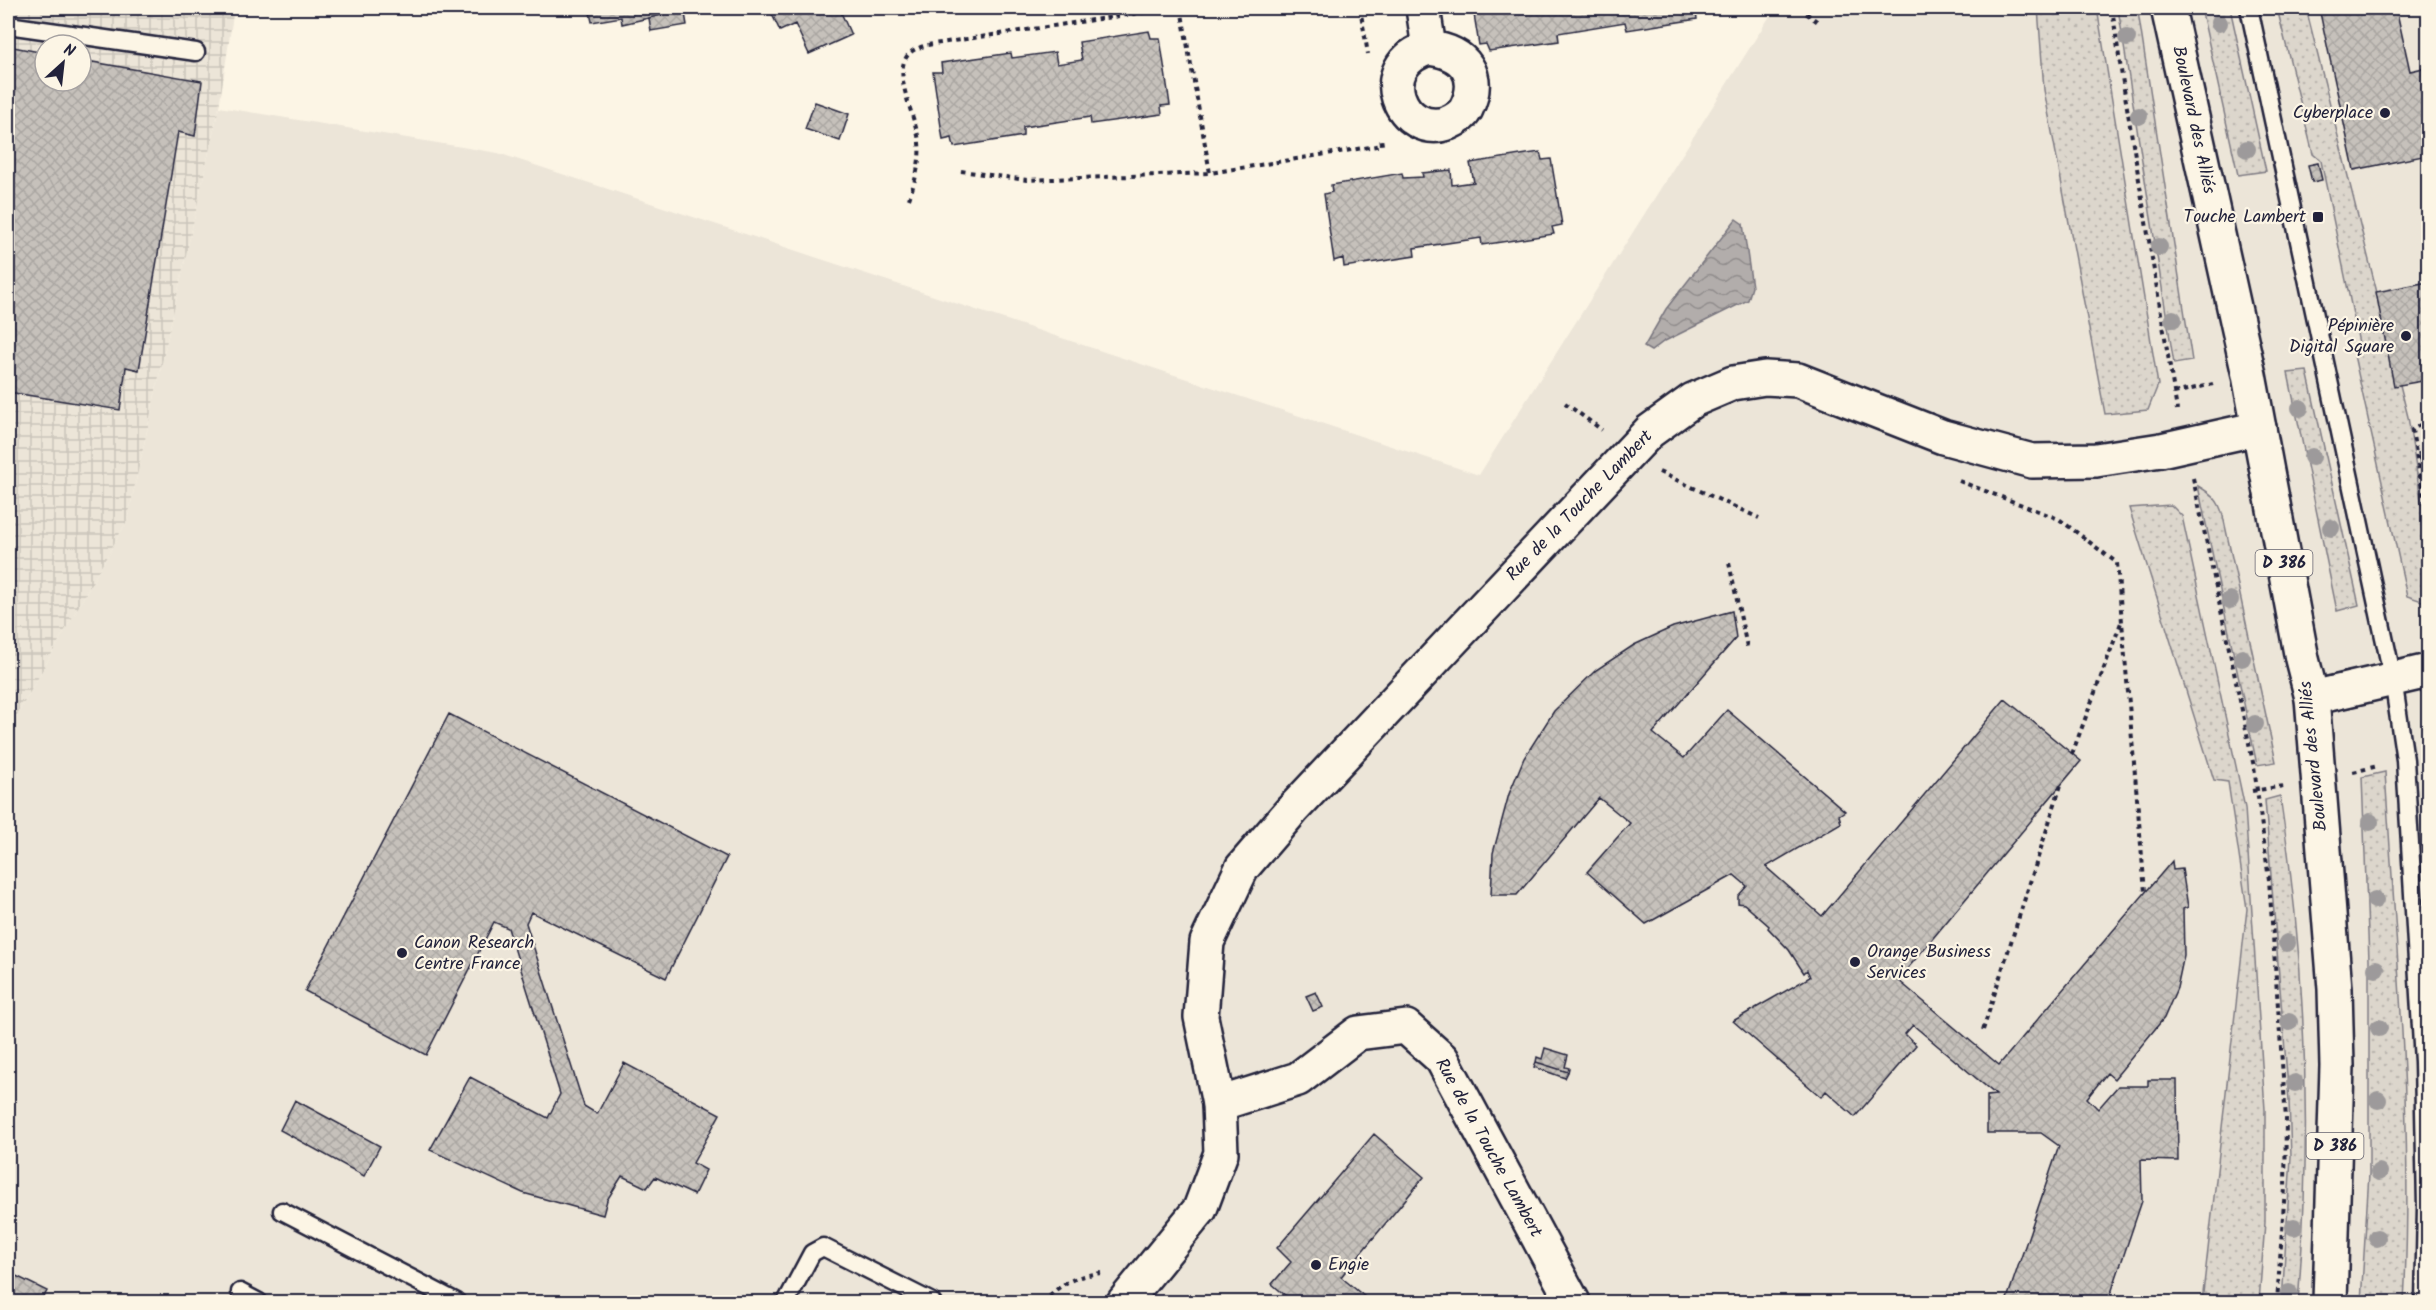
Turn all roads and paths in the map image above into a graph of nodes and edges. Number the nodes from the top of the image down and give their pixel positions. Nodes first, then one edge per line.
1 (1172, 8) edge
2 (1181, 8) edge
3 (1360, 8) edge
4 (1423, 8) edge
5 (1798, 8) edge
6 (2112, 8) edge
7 (2168, 8) edge
8 (2249, 8) edge
9 (1818, 22) dead end
10 (8, 25) edge
11 (1430, 48) dead end
12 (196, 52) dead end
13 (1369, 65) dead end
14 (1380, 134) dead end
15 (961, 171) dead end
16 (1210, 173) junction
17 (909, 199) dead end
18 (1565, 403) dead end
19 (2428, 420) edge
20 (2259, 428) junction
21 (1943, 437) junction
22 (2185, 445) junction
23 (1633, 450) junction
24 (1759, 518) dead end
25 (2428, 523) edge
26 (1729, 563) dead end
27 (2122, 619) junction
28 (1747, 647) dead end
29 (2428, 671) edge
30 (2393, 679) junction
31 (2312, 698) junction
32 (2072, 754) dead end
33 (2061, 785) dead end
34 (2145, 892) dead end
35 (1983, 1030) dead end
36 (1219, 1104) junction
37 (282, 1211) dead end
38 (240, 1292) dead end
39 (1128, 1297) edge
40 (260, 1302) edge
41 (457, 1302) edge
42 (786, 1302) edge
43 (932, 1302) edge
44 (1043, 1302) edge
45 (1573, 1302) edge
46 (2277, 1302) edge
47 (2330, 1302) edge
48 (2424, 1302) edge

1 - 17 path
2 - 16 path
3 - 13 path
4 - 11 street
5 - 9 path
6 - 22 path
7 - 20 street, Boulevard des Alliés / D 386
8 - 30 lane
10 - 12 lane
14 - 16 path
15 - 16 path
18 - 23 path
19 - 25 path
20 - 22 street, Rue de la Touche Lambert
20 - 31 street, Boulevard des Alliés / D 386
21 - 22 street, Rue de la Touche Lambert
21 - 23 street, Rue de la Touche Lambert
21 - 27 path
22 - 46 path
23 - 24 path
23 - 36 street, Rue de la Touche Lambert
26 - 28 path
27 - 32 path
27 - 34 path
29 - 30 street
30 - 31 street
30 - 48 lane
31 - 47 street, Boulevard des Alliés / D 386
33 - 35 path
36 - 39 street, Rue de la Touche Lambert
36 - 45 street, Rue de la Touche Lambert
37 - 41 lane
38 - 40 lane
39 - 44 path
42 - 43 lane

